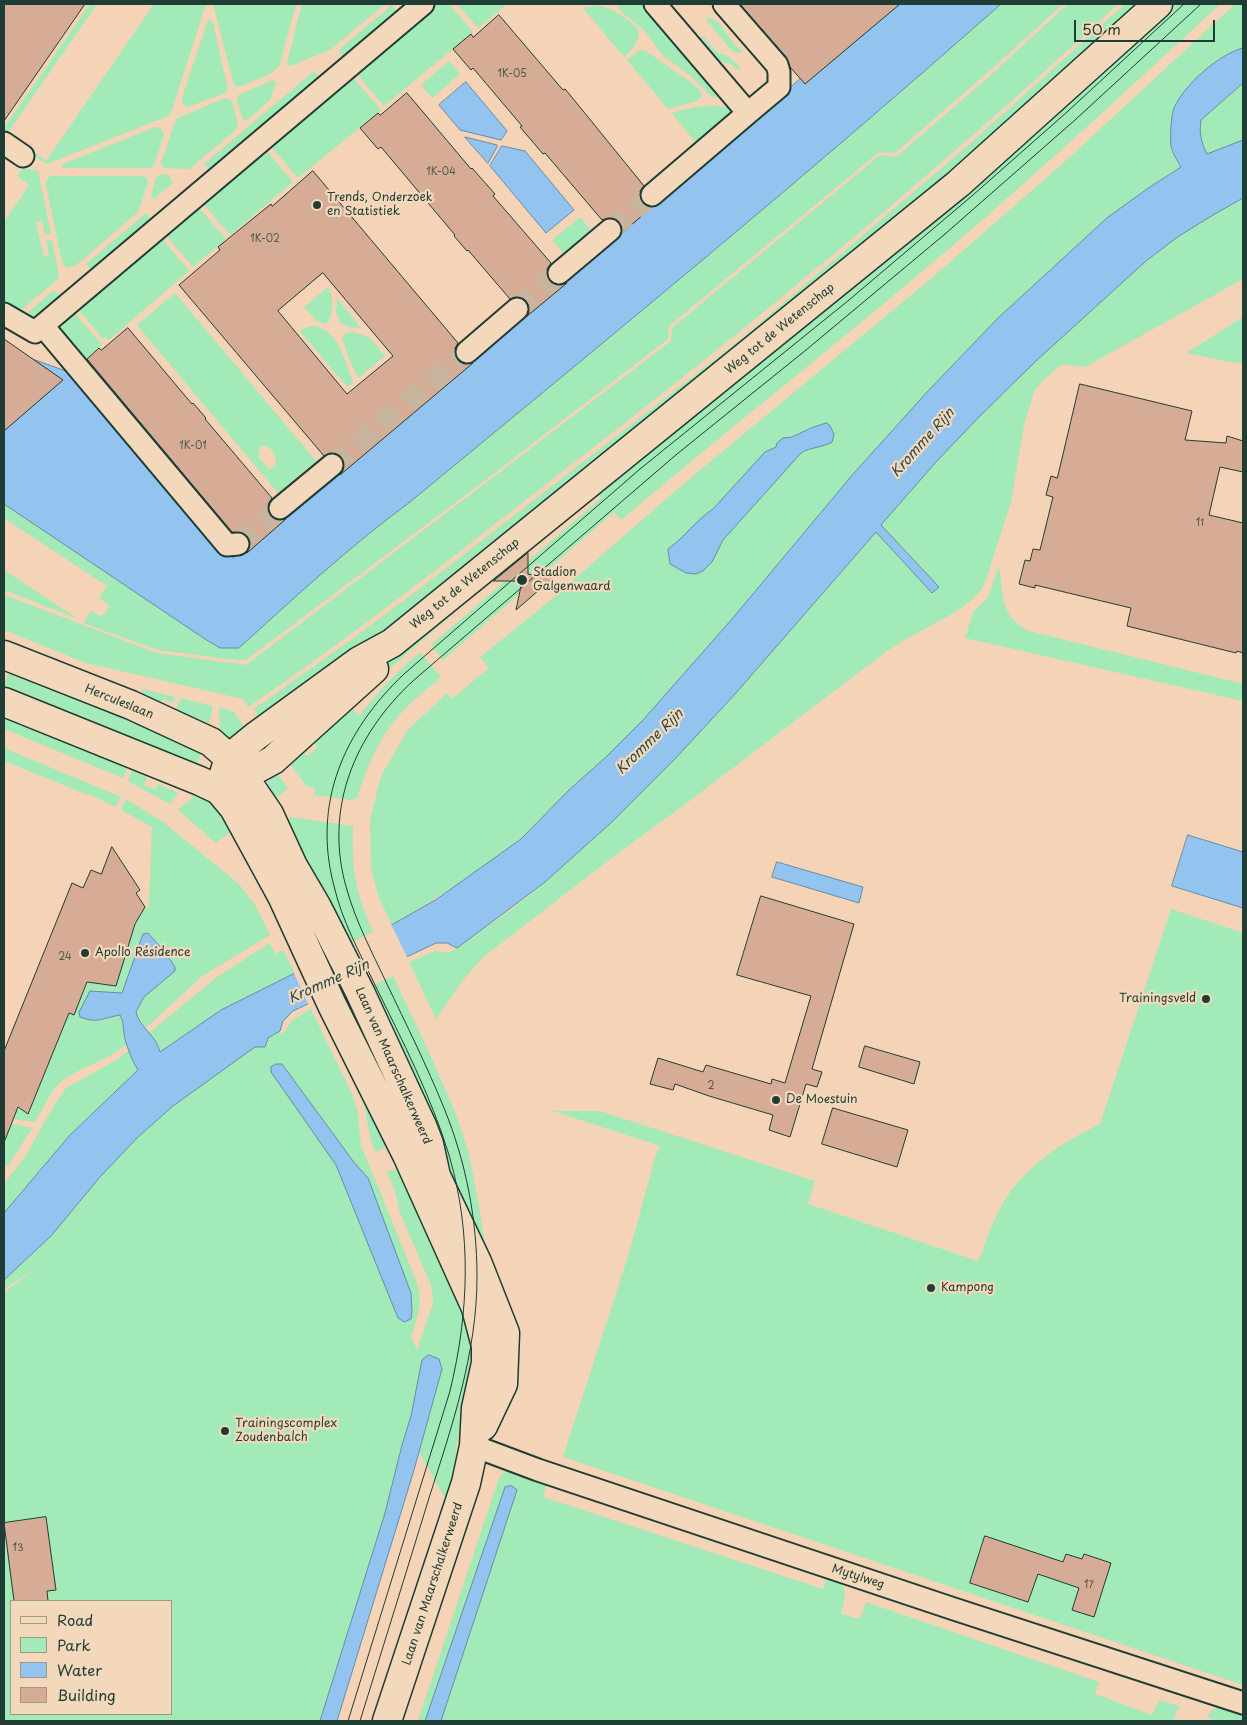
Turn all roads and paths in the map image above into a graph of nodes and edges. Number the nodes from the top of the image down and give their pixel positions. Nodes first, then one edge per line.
1 (422, 4) edge
2 (655, 4) edge
3 (724, 4) edge
4 (1158, 4) edge
5 (748, 113) junction
6 (4, 143) edge
7 (23, 156) dead end
8 (652, 194) tunnel mouth
9 (610, 230) tunnel mouth
10 (559, 273) tunnel mouth
11 (517, 309) tunnel mouth
12 (4, 314) edge
13 (43, 326) junction
14 (467, 352) tunnel mouth
15 (332, 465) tunnel mouth
16 (280, 508) tunnel mouth
17 (238, 544) dead end
18 (4, 655) edge
19 (4, 702) edge
20 (236, 767) junction
21 (219, 790) junction
22 (474, 1446) junction
23 (1243, 1703) edge
24 (387, 1721) edge

1 - 13 street
2 - 5 street
3 - 5 street
4 - 20 main road, Weg tot de Wetenschap
5 - 8 street
6 - 7 street
9 - 10 street
11 - 14 street
12 - 13 street
13 - 17 street
15 - 16 street
18 - 20 main road, Herculeslaan
19 - 21 main road
20 - 21 main road, Weg tot de Wetenschap
20 - 22 main road, Laan van Maarschalkerweerd
21 - 22 main road, Laan van Maarschalkerweerd
22 - 23 street, Mytylweg
22 - 24 main road, Laan van Maarschalkerweerd

